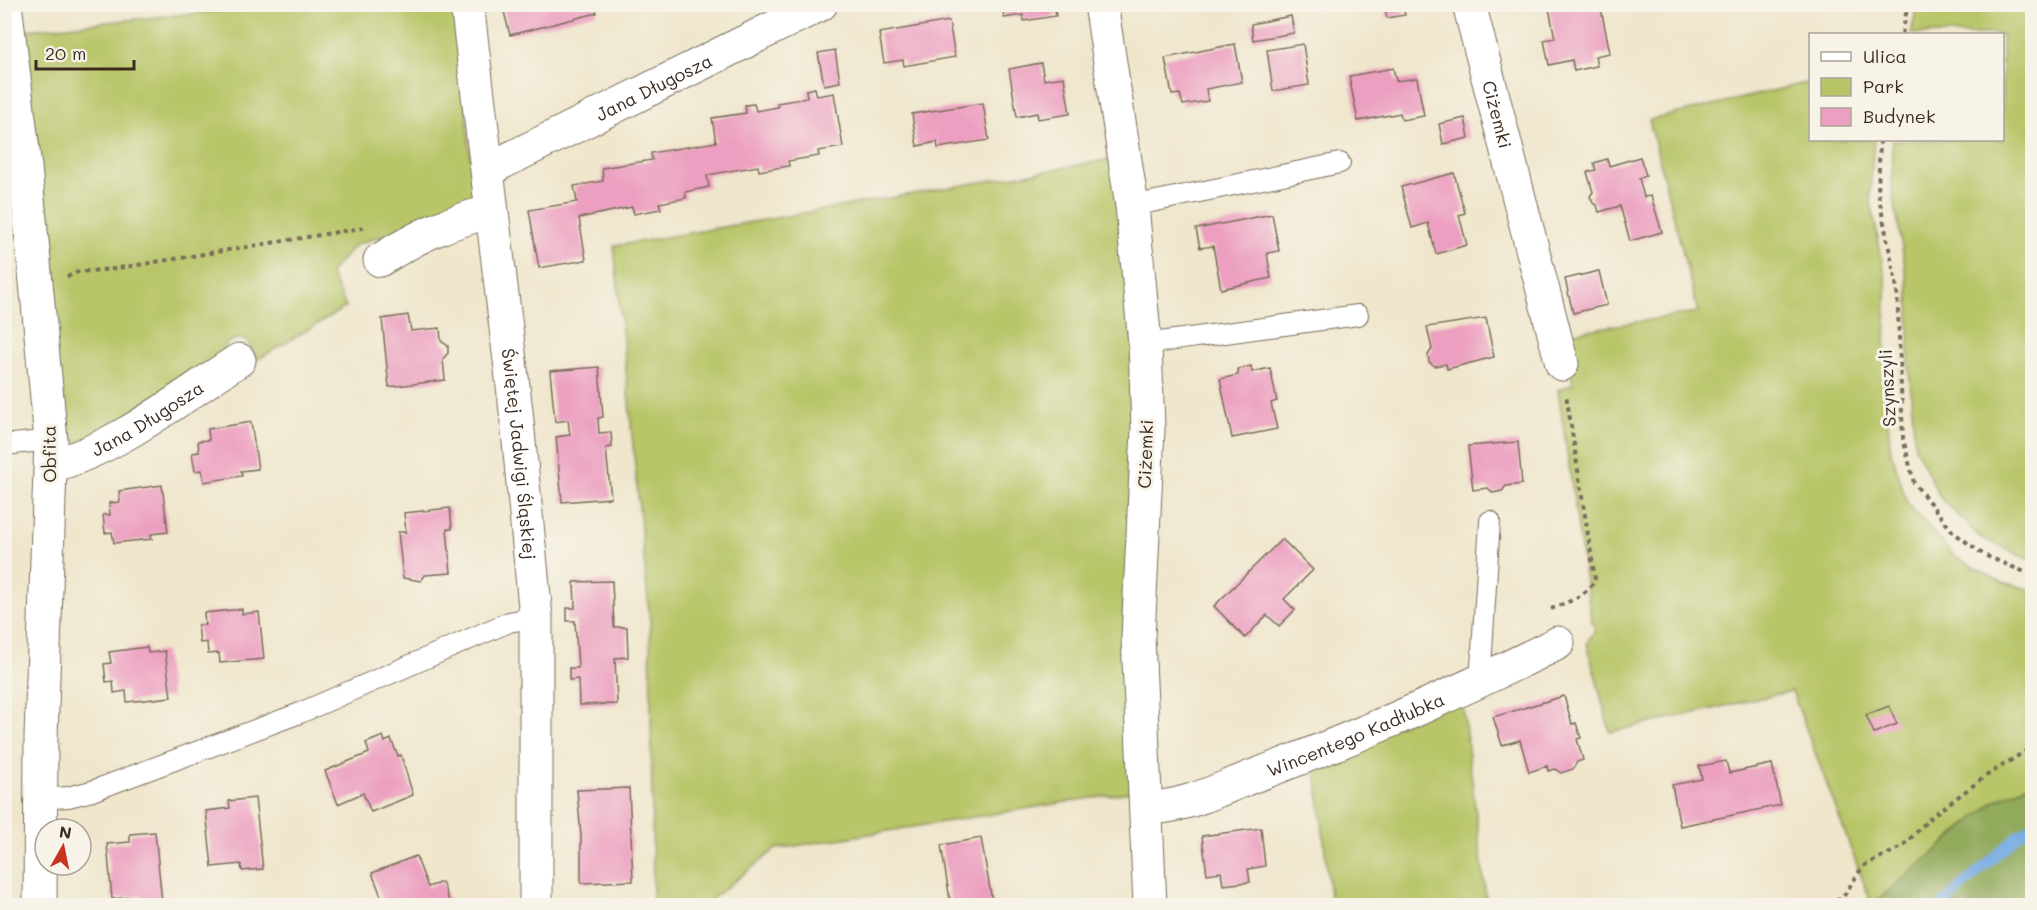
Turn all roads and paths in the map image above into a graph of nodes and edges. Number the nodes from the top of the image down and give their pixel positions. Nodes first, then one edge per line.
1 (5, 4) edge
2 (467, 4) edge
3 (821, 4) edge
4 (1101, 4) edge
5 (1469, 4) edge
6 (1908, 4) edge
7 (1902, 33) edge
8 (1880, 141) edge
9 (1340, 163) dead end
10 (489, 169) junction
11 (1132, 206) junction
12 (491, 213) junction
13 (377, 225) dead end
14 (380, 260) dead end
15 (36, 289) junction
16 (1358, 315) dead end
17 (1145, 344) junction
18 (239, 360) dead end
19 (1562, 364) joint
20 (4, 445) edge
21 (51, 453) junction
22 (1490, 521) dead end
23 (2032, 574) edge
24 (1542, 614) dead end
25 (536, 617) junction
26 (1558, 643) dead end
27 (1480, 682) junction
28 (2032, 750) edge
29 (41, 799) junction
30 (1147, 808) junction
31 (40, 906) edge
32 (536, 906) edge
33 (1150, 906) edge
34 (1819, 906) edge

1 - 15 street, Obfita
2 - 10 street, Świętej Jadwigi Śląskiej
3 - 10 street, Jana Długosza
4 - 11 street, Ciżemki
5 - 19 street, Ciżemki
6 - 7 path
8 - 23 path, Szynszyli
9 - 11 lane
10 - 12 street, Świętej Jadwigi Śląskiej
11 - 17 street, Ciżemki
12 - 14 street
12 - 25 street, Świętej Jadwigi Śląskiej
13 - 15 path
15 - 21 street, Obfita
16 - 17 lane
17 - 30 street, Ciżemki
18 - 21 street, Jana Długosza
19 - 24 path
20 - 21 lane
21 - 29 street, Obfita
22 - 27 lane
25 - 29 lane
25 - 32 street, Świętej Jadwigi Śląskiej
26 - 27 street, Wincentego Kadłubka
27 - 30 street, Wincentego Kadłubka
28 - 34 path
29 - 31 street, Obfita
30 - 33 street, Ciżemki

